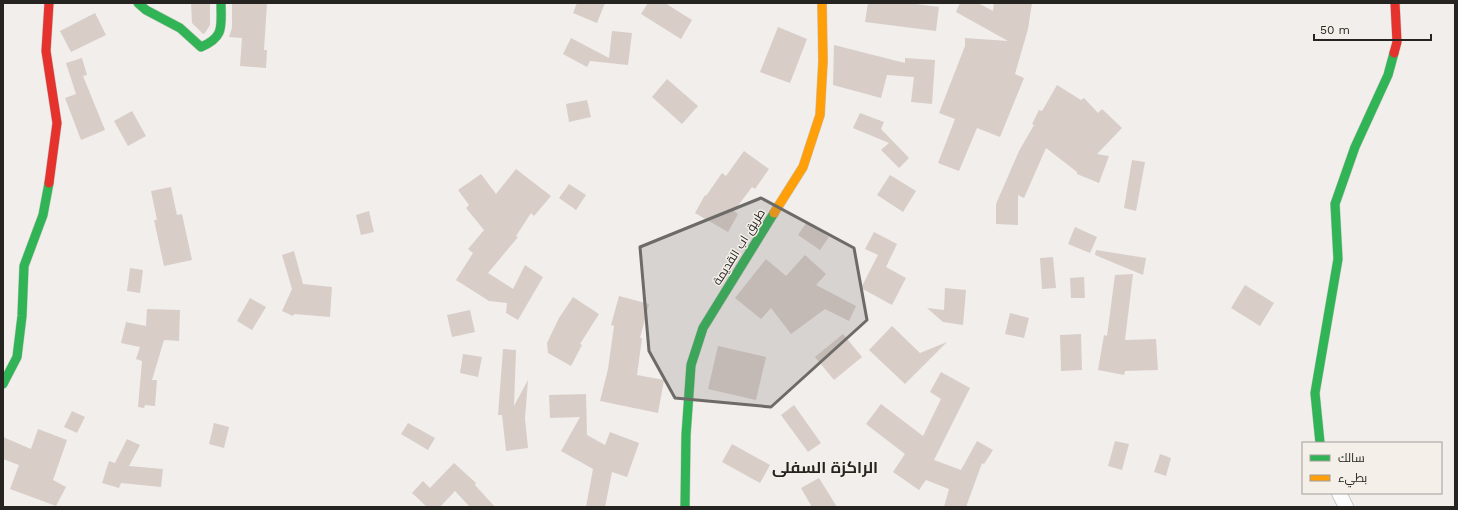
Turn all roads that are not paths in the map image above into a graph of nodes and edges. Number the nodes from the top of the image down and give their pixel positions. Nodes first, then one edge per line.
1 (49, 3) edge
2 (138, 3) edge
3 (221, 3) edge
4 (822, 3) edge
5 (1395, 3) edge
6 (3, 384) edge
7 (1320, 442) edge
8 (1340, 494) edge
9 (685, 507) edge
10 (1346, 507) edge

1 - 6 street
2 - 3 street
4 - 9 street, طريق اب القديمة
5 - 7 street
8 - 10 street

